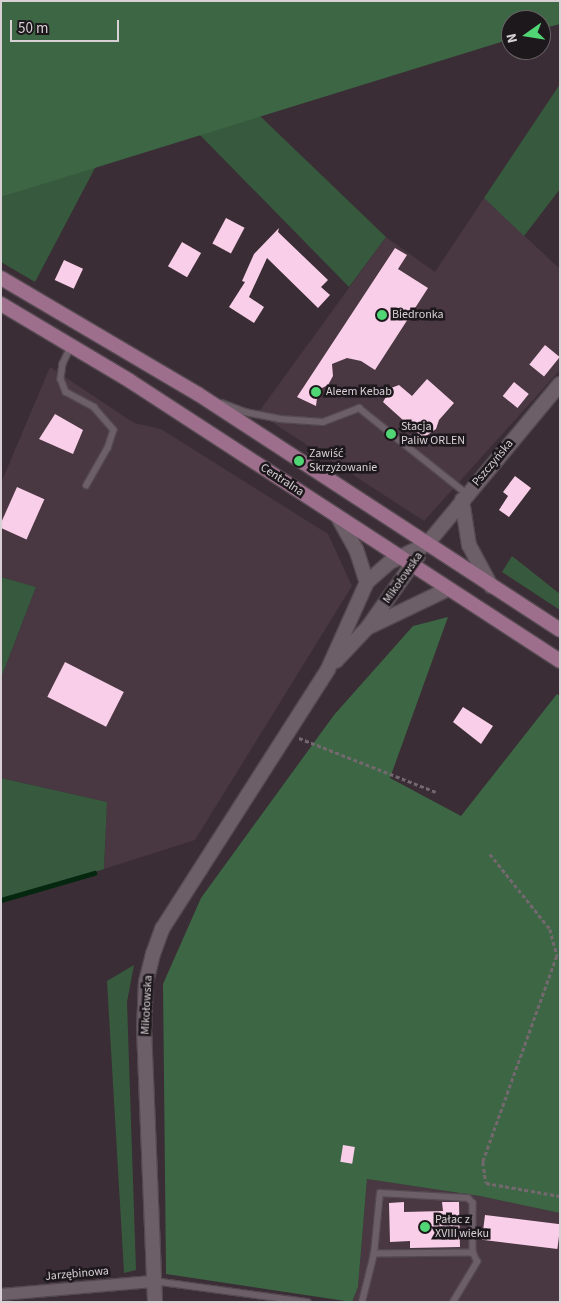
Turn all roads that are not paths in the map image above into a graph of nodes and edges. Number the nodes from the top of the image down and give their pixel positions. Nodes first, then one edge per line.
1 (1, 278) edge
2 (1, 304) edge
3 (72, 345) junction
4 (560, 384) edge
5 (198, 394) junction
6 (87, 485) dead end
7 (465, 497) junction
8 (338, 517) junction
9 (426, 544) junction
10 (399, 557) junction
11 (411, 565) junction
12 (367, 582) junction
13 (491, 586) junction
14 (448, 589) junction
15 (368, 627) junction
16 (560, 630) edge
17 (560, 661) edge
18 (328, 669) junction
19 (473, 1253) junction
20 (374, 1254) junction
21 (154, 1281) junction
22 (1, 1294) edge
23 (155, 1302) edge
24 (308, 1302) edge
25 (362, 1302) edge
26 (453, 1302) edge

1 - 5 main road, Centralna
2 - 3 main road, Centralna
3 - 6 lane
3 - 8 main road, Centralna
4 - 7 main road, Pszczyńska
5 - 7 lane
5 - 9 main road, Centralna
7 - 9 main road, Pszczyńska
7 - 13 main road
8 - 10 main road, Centralna
8 - 12 main road
9 - 10 main road, Mikołowska
9 - 11 main road, Mikołowska
9 - 13 main road, Centralna
10 - 11 main road, Centralna
10 - 12 main road, Mikołowska
11 - 14 main road, Centralna
11 - 15 main road, Mikołowska
12 - 18 main road, Mikołowska
13 - 16 main road, Centralna
14 - 15 main road
14 - 17 main road, Centralna
15 - 18 main road, Mikołowska
18 - 21 main road, Mikołowska
19 - 20 lane
19 - 20 lane
19 - 26 lane
20 - 25 lane
21 - 22 street, Jarzębinowa
21 - 23 main road, Mikołowska
21 - 24 lane

